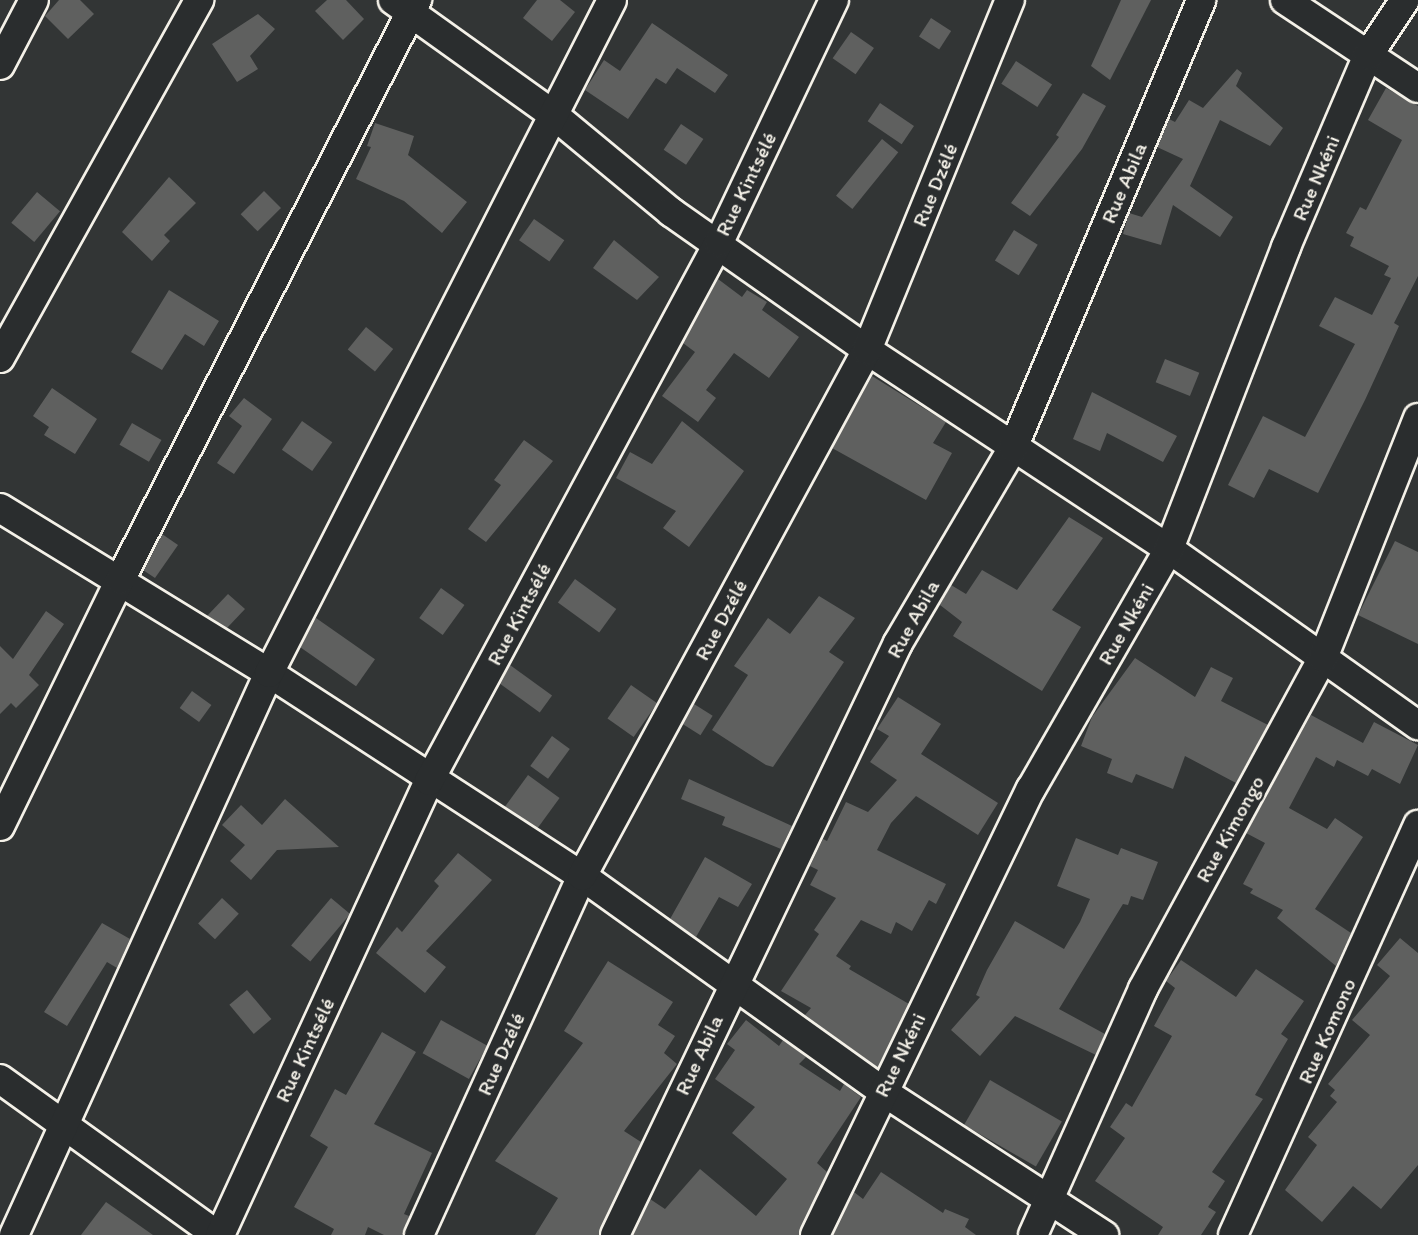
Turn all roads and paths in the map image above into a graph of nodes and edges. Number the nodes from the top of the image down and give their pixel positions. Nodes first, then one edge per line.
1 (34, 0) edge
2 (199, 0) edge
3 (612, 0) edge
4 (834, 0) edge
5 (1010, 0) edge
6 (1201, 0) edge
7 (1285, 0) edge
8 (1405, 0) edge
9 (407, 5) edge
10 (1368, 55) junction
11 (0, 65) edge
12 (1418, 88) edge
13 (555, 116) junction
14 (719, 242) junction
15 (867, 350) junction
16 (0, 358) edge
17 (1418, 418) edge
18 (1013, 448) junction
19 (0, 508) edge
20 (1169, 549) junction
21 (120, 580) junction
22 (1323, 658) junction
23 (269, 673) junction
24 (1418, 725) edge
25 (429, 781) junction
26 (1418, 825) edge
27 (0, 826) edge
28 (582, 876) junction
29 (732, 986) junction
30 (0, 1079) edge
31 (882, 1091) junction
32 (63, 1123) junction
33 (1050, 1197) junction
34 (14, 1235) edge
35 (219, 1235) edge
36 (419, 1235) edge
37 (615, 1235) edge
38 (815, 1235) edge
39 (1033, 1235) edge
40 (1104, 1235) edge
41 (1233, 1235) edge

1 - 11 street
2 - 16 street
3 - 13 street
4 - 14 street, Rue Kintsélé
5 - 15 street, Rue Dzélé
6 - 18 street, Rue Abila
7 - 10 street
8 - 10 street, Rue Nkéni
9 - 13 street
9 - 21 street
10 - 12 street
10 - 20 street, Rue Nkéni
13 - 14 street
13 - 23 street
14 - 15 street
14 - 25 street, Rue Kintsélé
15 - 18 street
15 - 28 street, Rue Dzélé
17 - 22 street, Rue Kimongo
18 - 20 street
18 - 29 street, Rue Abila
19 - 21 street
20 - 22 street
20 - 31 street, Rue Nkéni
21 - 23 street
21 - 27 street
22 - 24 street
22 - 33 street, Rue Kimongo
23 - 25 street
23 - 32 street
25 - 28 street
25 - 35 street, Rue Kintsélé
26 - 41 street, Rue Komono
28 - 29 street
28 - 36 street, Rue Dzélé
29 - 31 street
29 - 37 street, Rue Abila
30 - 32 street
31 - 33 street
31 - 38 street, Rue Nkéni
32 - 34 street
32 - 35 street
33 - 39 street, Rue Kimongo
33 - 40 street

